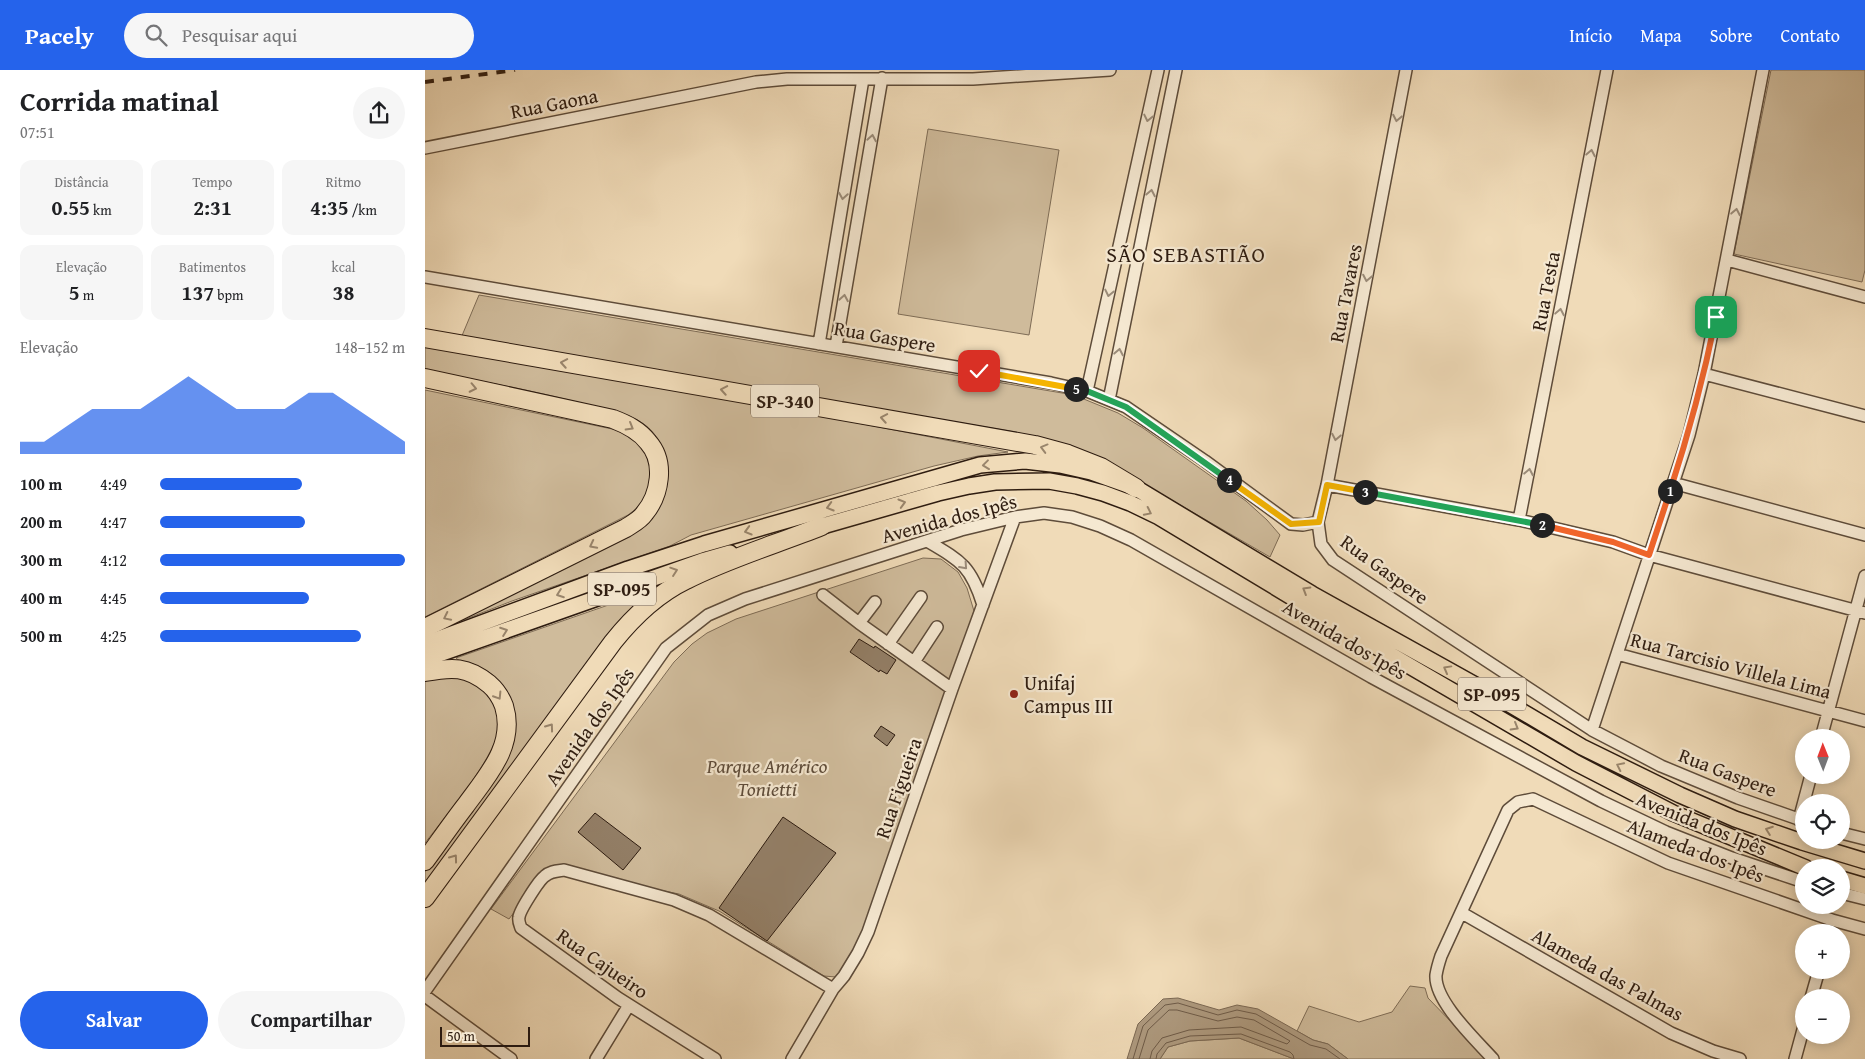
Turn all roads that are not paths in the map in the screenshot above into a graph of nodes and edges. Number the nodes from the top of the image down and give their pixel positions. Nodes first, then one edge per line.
1 (1110, 70) edge
2 (1158, 70) edge
3 (1176, 70) edge
4 (1406, 70) edge
5 (1607, 70) edge
6 (1763, 70) edge
7 (882, 78) junction
8 (863, 79) junction
9 (425, 148) edge
10 (1727, 260) junction
11 (425, 277) edge
12 (1865, 297) edge
13 (425, 338) edge
14 (819, 344) junction
15 (836, 346) junction
16 (1704, 374) junction
17 (425, 378) edge
18 (1087, 391) junction
19 (1109, 400) junction
20 (1865, 416) edge
21 (1673, 483) junction
22 (1327, 485) junction
23 (1136, 488) junction
24 (1015, 517) junction
25 (1519, 520) junction
26 (1319, 522) junction
27 (822, 526) junction
28 (1865, 535) edge
29 (927, 541) junction
30 (1649, 555) junction
31 (1865, 576) edge
32 (823, 595) dead end
33 (921, 597) dead end
34 (875, 602) dead end
35 (983, 605) junction
36 (1860, 612) edge
37 (859, 624) junction
38 (937, 627) dead end
39 (425, 628) edge
40 (425, 644) edge
41 (888, 644) junction
42 (1617, 654) junction
43 (425, 659) edge
44 (914, 662) junction
45 (425, 672) edge
46 (952, 689) junction
47 (1829, 711) junction
48 (1865, 721) edge
49 (1824, 729) edge
50 (1592, 730) junction
51 (1795, 818) edge
52 (1850, 836) edge
53 (1865, 840) edge
54 (425, 861) edge
55 (1865, 862) edge
56 (1795, 863) edge
57 (1795, 879) edge
58 (1850, 882) edge
59 (1865, 886) edge
60 (1850, 895) edge
61 (425, 898) edge
62 (1865, 899) edge
63 (1461, 913) junction
64 (1832, 920) junction
65 (1831, 924) edge
66 (1865, 929) edge
67 (833, 988) junction
68 (425, 991) edge
69 (425, 996) edge
70 (629, 1005) junction
71 (1799, 1044) edge
72 (511, 1059) edge
73 (595, 1059) edge
74 (715, 1059) edge
75 (792, 1059) edge
76 (1493, 1059) edge
77 (1740, 1059) edge
78 (1795, 1059) edge

1 - 7 street, Rua Gaona
2 -> 18 street
19 -> 3 street
4 -> 22 street, Rua Tavares
25 -> 5 street, Rua Testa
10 -> 6 street
7 - 8 street, Rua Gaona
15 -> 7 street
8 - 9 street, Rua Gaona
8 -> 14 street
10 - 12 street
10 - 16 street
11 - 14 street, Rua Gaspere
23 -> 13 highway, SP-340
14 - 15 street, Rua Gaspere
15 - 18 street, Rua Gaspere
16 - 20 street
16 - 21 street
17 -> 39 highway
18 - 19 street, Rua Gaspere
19 - 26 street, Rua Gaspere
21 - 28 street
21 - 30 street
22 - 25 street
22 - 26 street, Rua Tavares
23 -> 40 main road, SP-095
55 -> 23 main road, SP-095
24 - 29 street, Avenida dos Ipês
24 - 35 street, Rua Figueira
24 - 57 street, Avenida dos Ipês
25 - 30 street
26 - 50 street, Rua Gaspere
43 -> 27 main road, SP-095
27 -> 56 main road, SP-095
61 -> 27 highway
29 -> 35 street
29 - 68 street, Avenida dos Ipês
30 - 36 street
30 - 42 street
31 - 36 street
32 - 37 street
33 - 41 street
34 - 37 street
35 - 46 street, Rua Figueira
36 - 47 street
37 - 41 street
38 - 44 street
41 - 44 street
42 - 47 street, Rua Tarcisio Villela Lima
42 - 50 street
44 - 46 street
45 -> 54 highway
46 - 67 street, Rua Figueira
47 - 48 street, Rua Tarcisio Villela Lima
47 - 49 street
50 - 51 street, Rua Gaspere
52 - 53 street
58 - 59 main road
60 - 62 street
63 - 64 street, Alameda dos Ipês
63 - 76 street
63 - 77 street, Alameda das Palmas
64 - 65 street
64 - 66 street, Alameda dos Ipês
67 - 70 street, Rua Cajueiro
67 - 75 street, Rua Figueira
69 - 72 street
70 - 73 street
70 - 74 street, Rua Cajueiro
71 - 78 street

